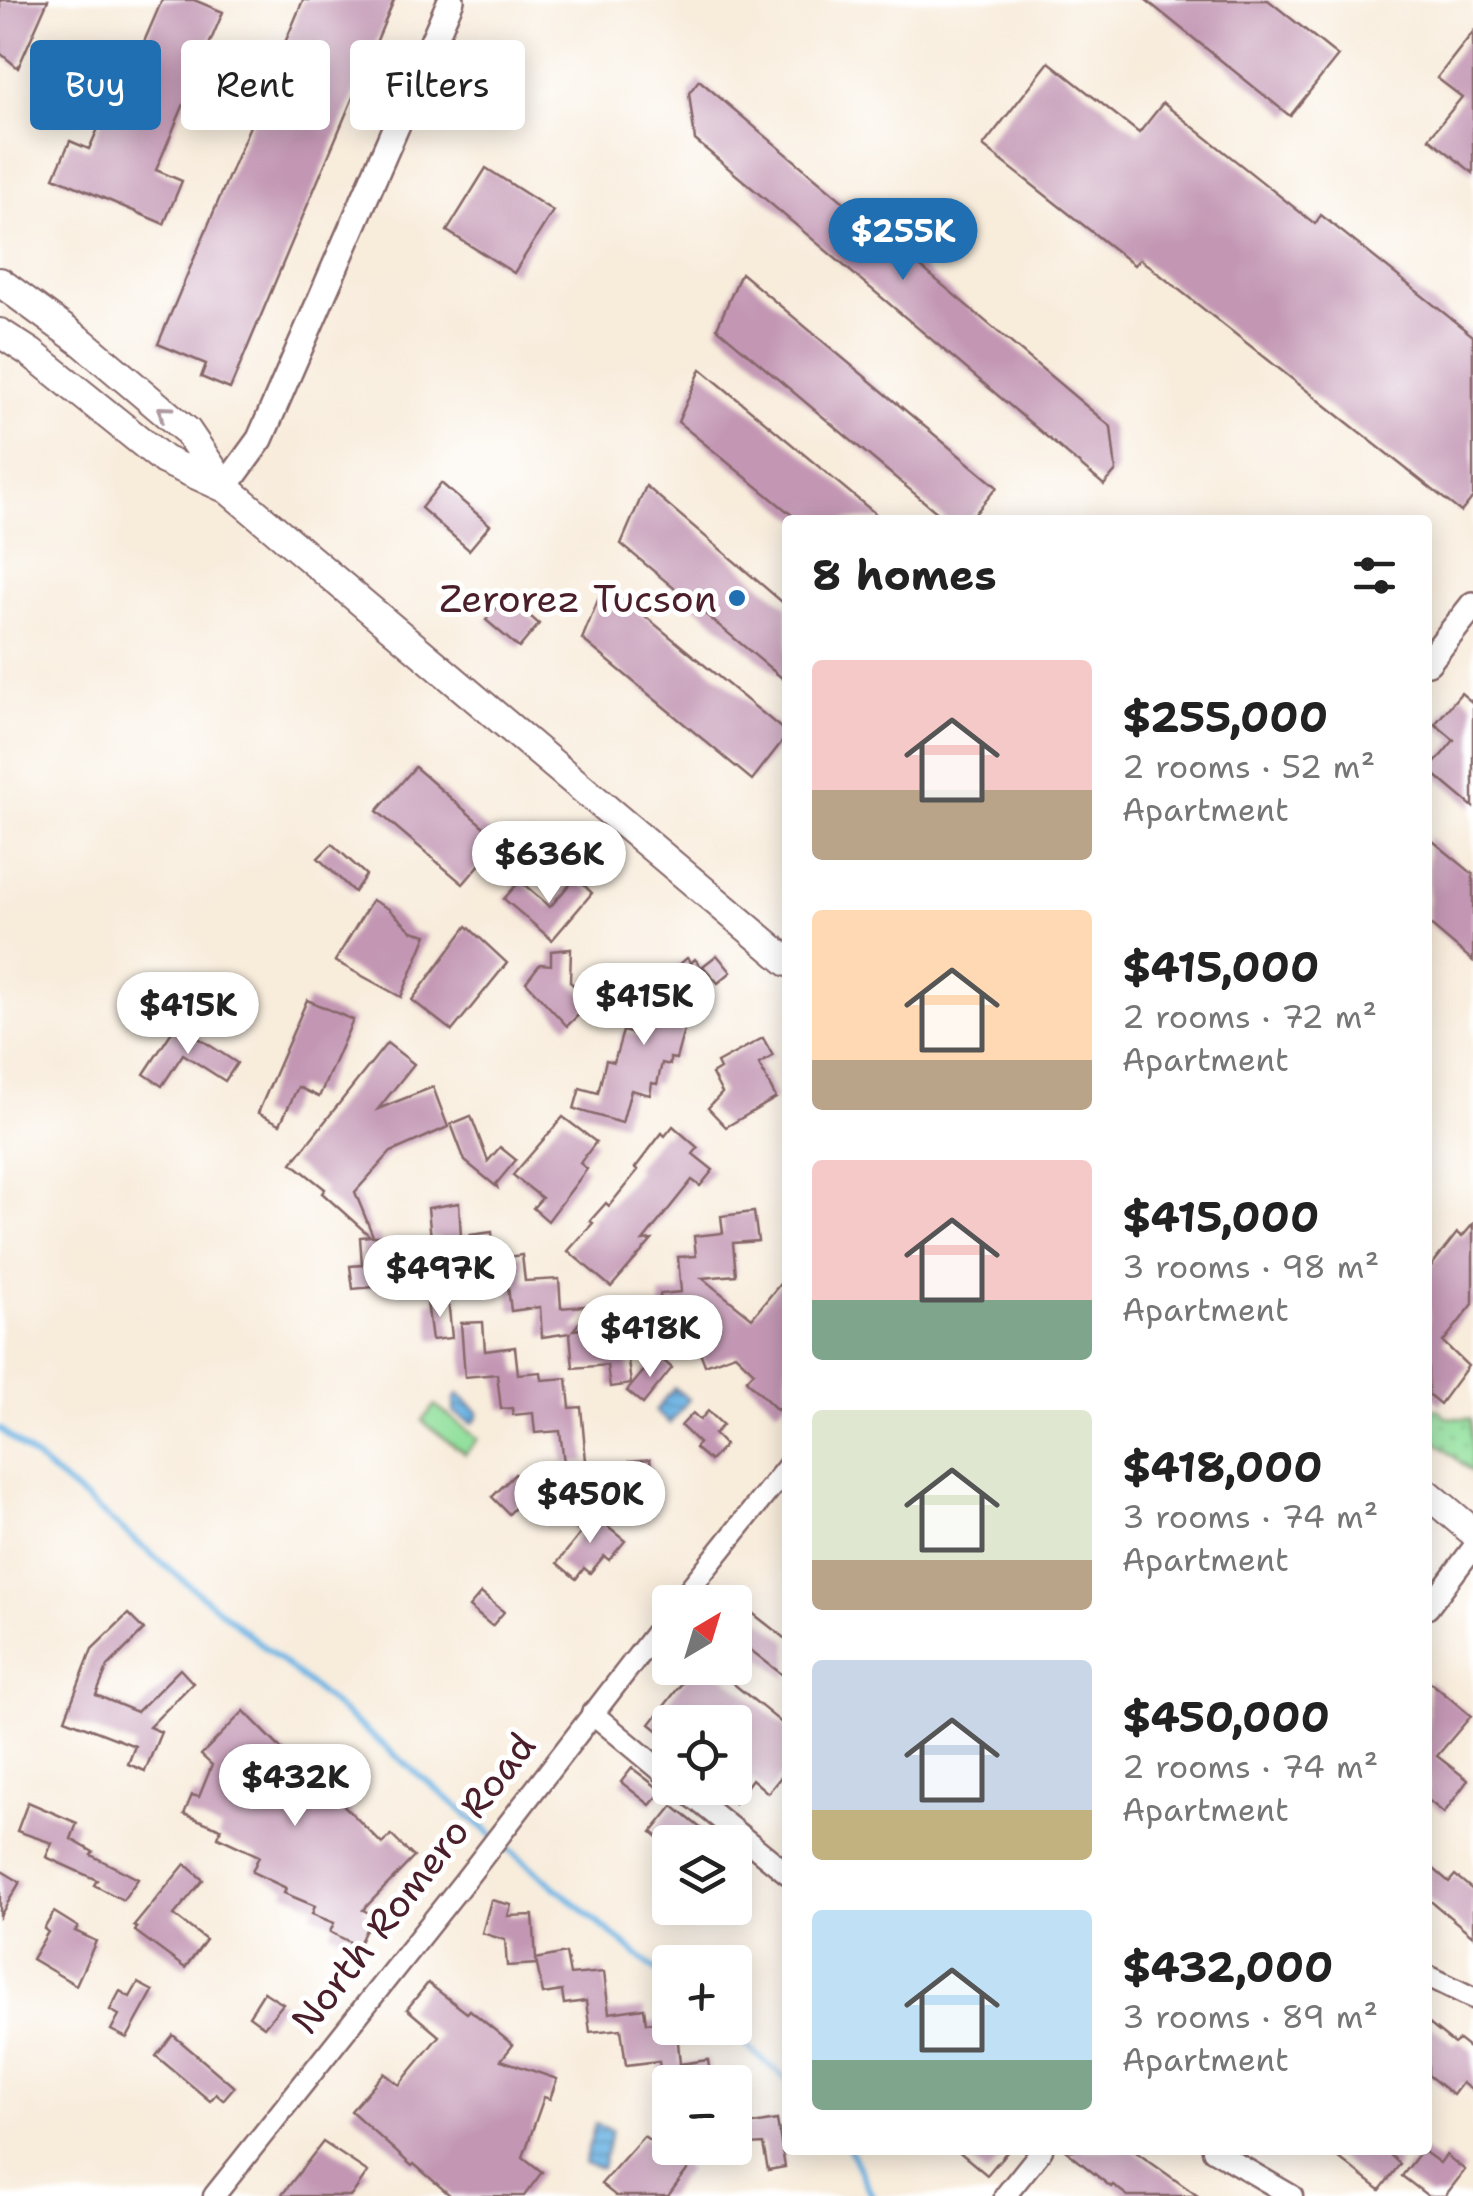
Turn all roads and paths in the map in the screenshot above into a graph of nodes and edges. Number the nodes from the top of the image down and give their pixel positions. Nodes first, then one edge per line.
1 (451, 0) edge
2 (0, 282) edge
3 (0, 332) edge
4 (225, 487) junction
5 (1473, 605) edge
6 (1432, 657) edge
7 (782, 957) edge
8 (782, 1473) edge
9 (1432, 1497) edge
10 (1473, 1532) edge
11 (1473, 1548) edge
12 (693, 1585) edge
13 (1432, 1603) edge
14 (652, 1637) edge
15 (592, 1714) junction
16 (652, 1763) edge
17 (703, 1805) edge
18 (782, 1869) edge
19 (1432, 1978) edge
20 (1473, 1998) edge
21 (1038, 2155) edge
22 (1222, 2155) edge
23 (214, 2196) edge
24 (1005, 2196) edge
25 (1292, 2196) edge

1 - 4 street
4 -> 2 main road
3 - 4 main road
4 - 7 main road
5 - 6 street
8 - 12 street
9 - 10 main road
11 - 13 street
14 - 15 street, North Romero Road
15 - 16 street
15 - 23 street, North Romero Road
17 - 18 street
19 - 20 street
21 - 24 street
22 - 25 street

